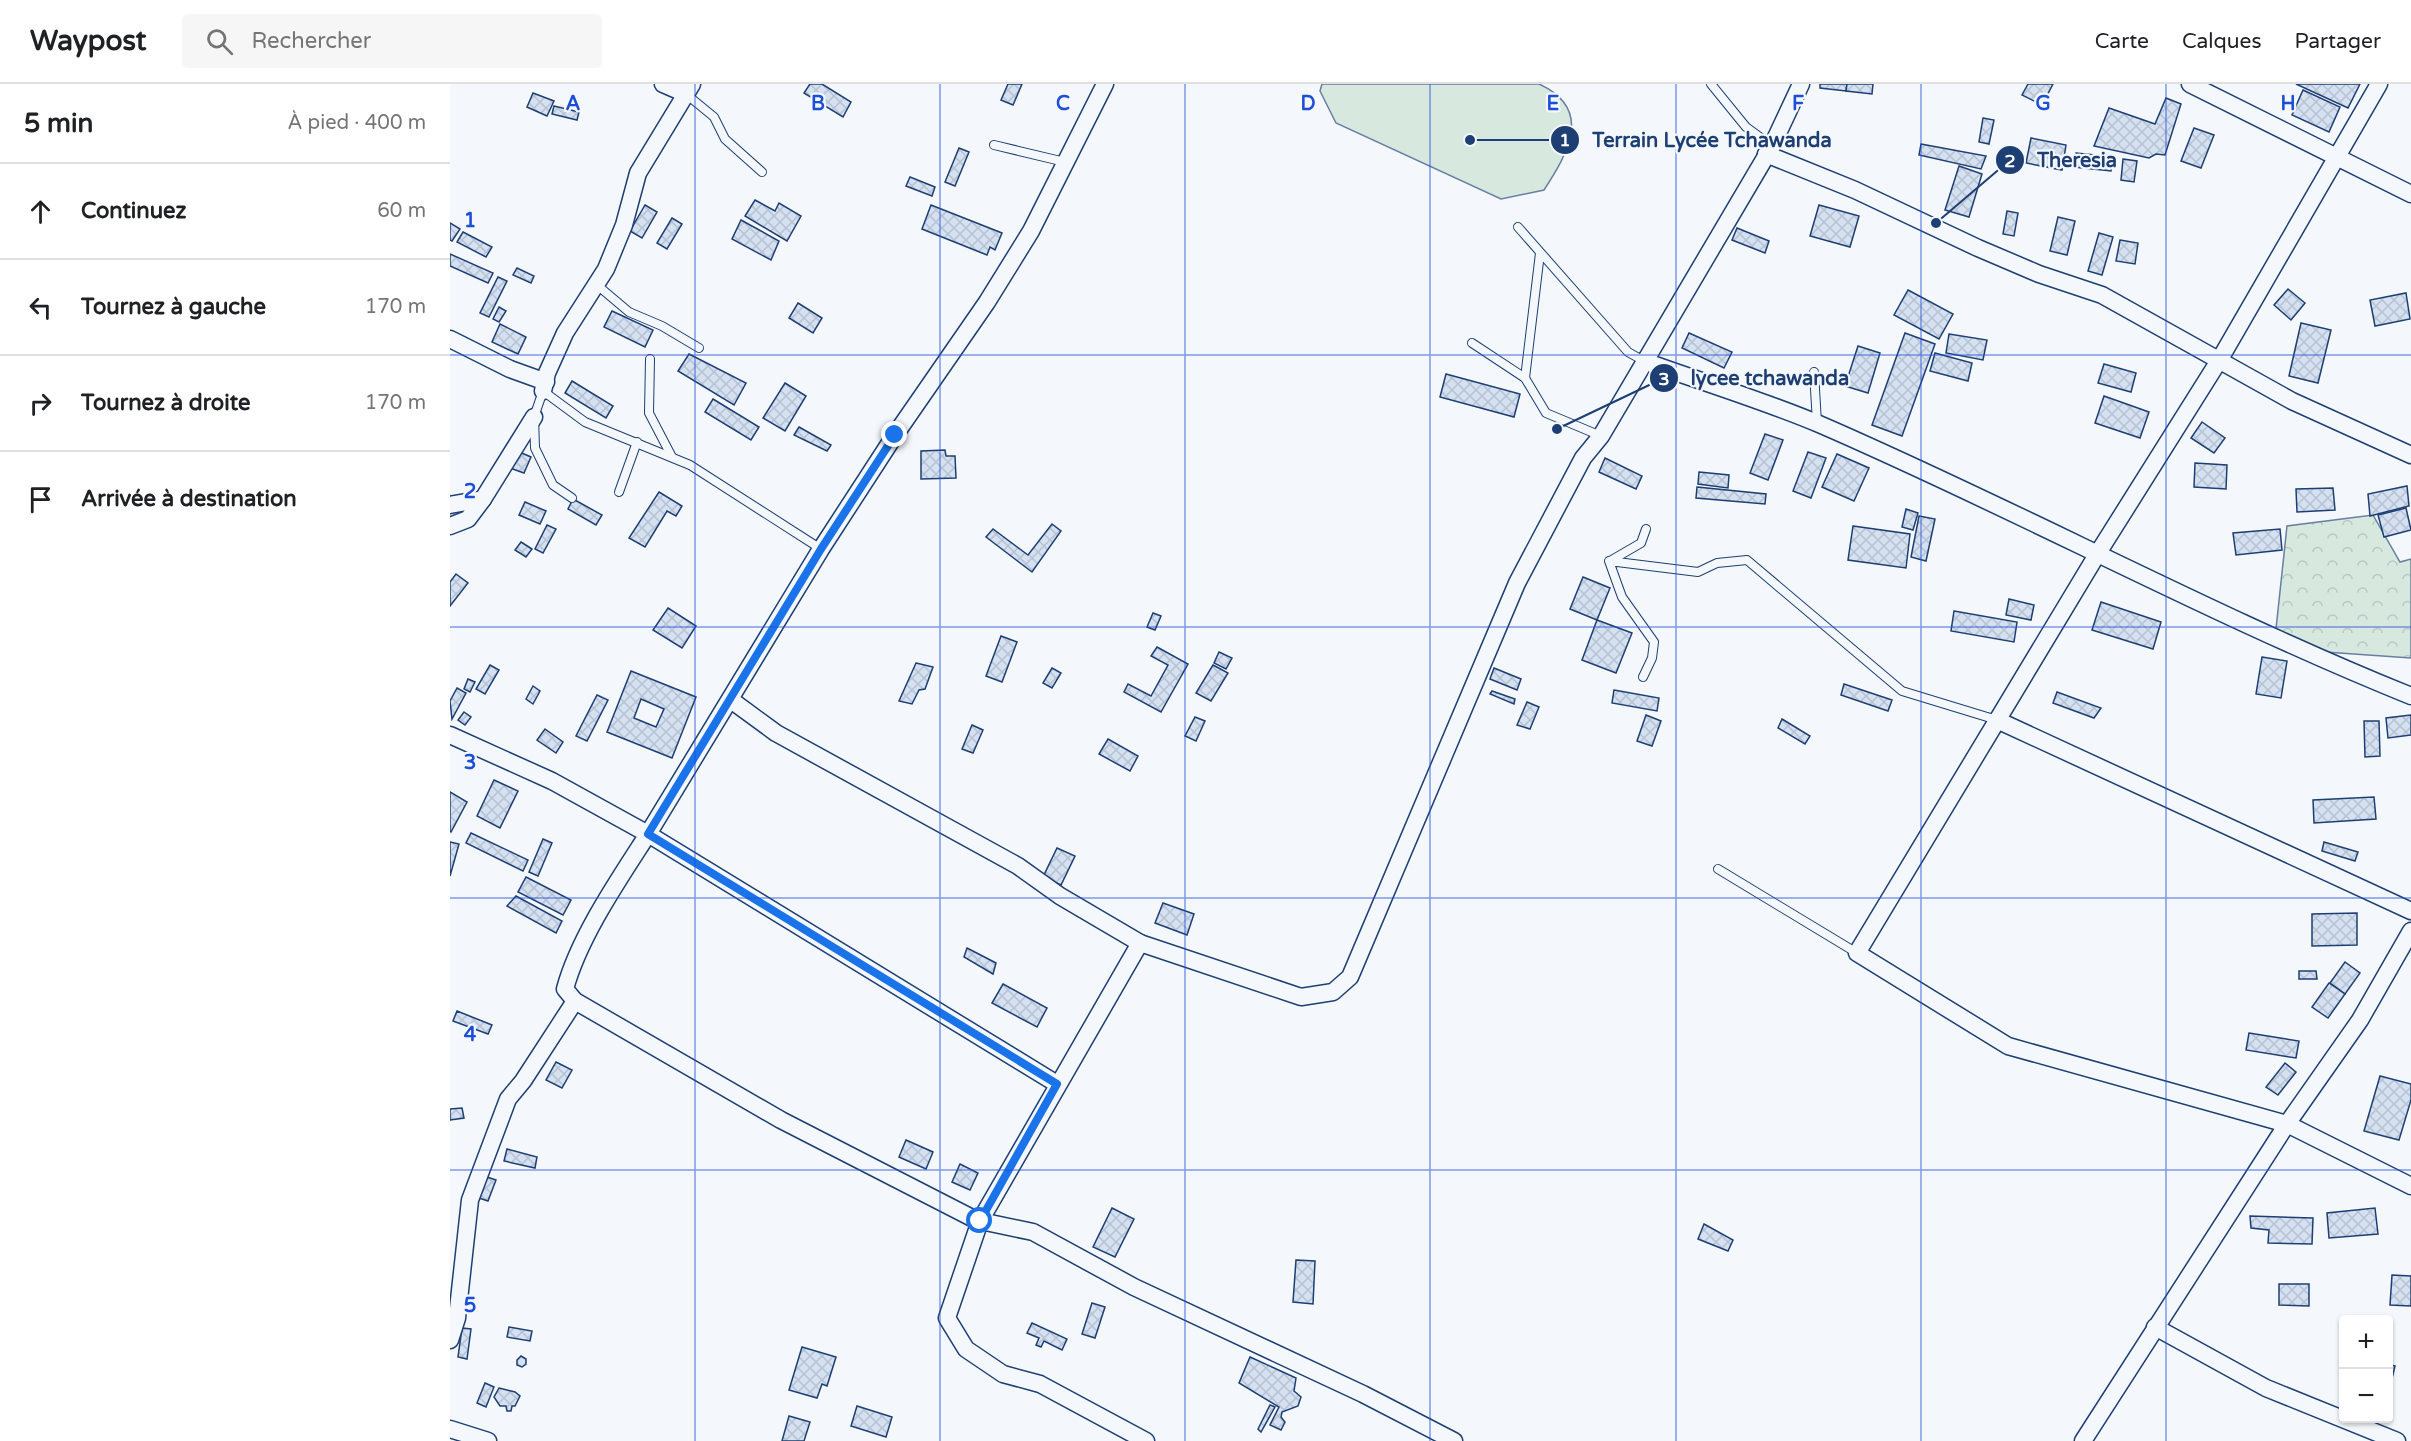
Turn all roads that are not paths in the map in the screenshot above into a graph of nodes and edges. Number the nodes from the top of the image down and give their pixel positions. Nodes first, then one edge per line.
1 (663, 84) edge
2 (1105, 84) edge
3 (1711, 84) edge
4 (1801, 84) edge
5 (2190, 84) edge
6 (2379, 84) edge
7 (689, 89) edge
8 (994, 145) dead end
9 (1769, 150) junction
10 (2336, 157) junction
11 (1065, 162) junction
12 (762, 172) dead end
13 (2411, 194) edge
14 (1518, 227) dead end
15 (1540, 253) junction
16 (597, 285) junction
17 (450, 339) edge
18 (1472, 343) dead end
19 (699, 348) dead end
20 (650, 359) dead end
21 (2220, 359) junction
22 (1644, 361) junction
23 (1814, 372) dead end
24 (1525, 378) junction
25 (544, 387) junction
26 (534, 417) junction
27 (1817, 423) junction
28 (1601, 436) junction
29 (637, 442) junction
30 (2411, 455) edge
31 (672, 457) junction
32 (619, 492) dead end
33 (572, 498) dead end
34 (483, 499) junction
35 (450, 505) edge
36 (450, 526) edge
37 (1646, 529) dead end
38 (821, 549) junction
39 (2098, 553) junction
40 (1609, 561) junction
41 (1643, 677) dead end
42 (2411, 696) edge
43 (731, 700) junction
44 (1997, 720) junction
45 (450, 735) edge
46 (648, 834) junction
47 (1718, 869) dead end
48 (2411, 911) edge
49 (2411, 931) edge
50 (1140, 943) junction
51 (1857, 953) junction
52 (574, 1001) junction
53 (1057, 1084) junction
54 (2287, 1124) junction
55 (2411, 1186) edge
56 (980, 1221) junction
57 (2155, 1327) junction
58 (450, 1340) edge
59 (450, 1429) edge
60 (488, 1441) edge
61 (1146, 1441) edge
62 (1454, 1441) edge
63 (2083, 1441) edge
64 (2397, 1441) edge

1 - 7 street
2 - 11 street
3 - 9 lane
4 - 9 street
5 - 10 street
6 - 10 street
7 - 12 lane
7 - 16 street
8 - 11 lane
9 - 21 street
9 - 22 street
10 - 13 street
10 - 21 street
11 - 38 street
14 - 15 lane
15 - 22 lane
15 - 24 lane
16 - 19 lane
16 - 25 street
17 - 25 street
18 - 24 lane
20 - 31 lane
21 - 30 street
21 - 39 street
22 - 27 street
22 - 28 street
23 - 27 lane
24 - 28 lane
25 - 26 lane
25 - 29 lane
26 - 33 lane
26 - 34 street
27 - 39 street
28 - 50 street
29 - 31 lane
29 - 32 lane
31 - 38 lane
34 - 35 street
34 - 36 street
37 - 40 lane
38 - 43 street
39 - 42 street
39 - 44 street
40 - 41 lane
40 - 44 lane
43 - 46 street
43 - 50 street
44 - 48 street
44 - 51 street
45 - 46 street
46 - 52 street
46 - 53 street
47 - 51 lane
49 - 54 street
50 - 53 street
51 - 54 street
52 - 56 street
52 - 58 street
53 - 56 street
54 - 55 street
54 - 57 street
56 - 61 street
56 - 62 street
57 - 63 street
57 - 64 street
59 - 60 street

